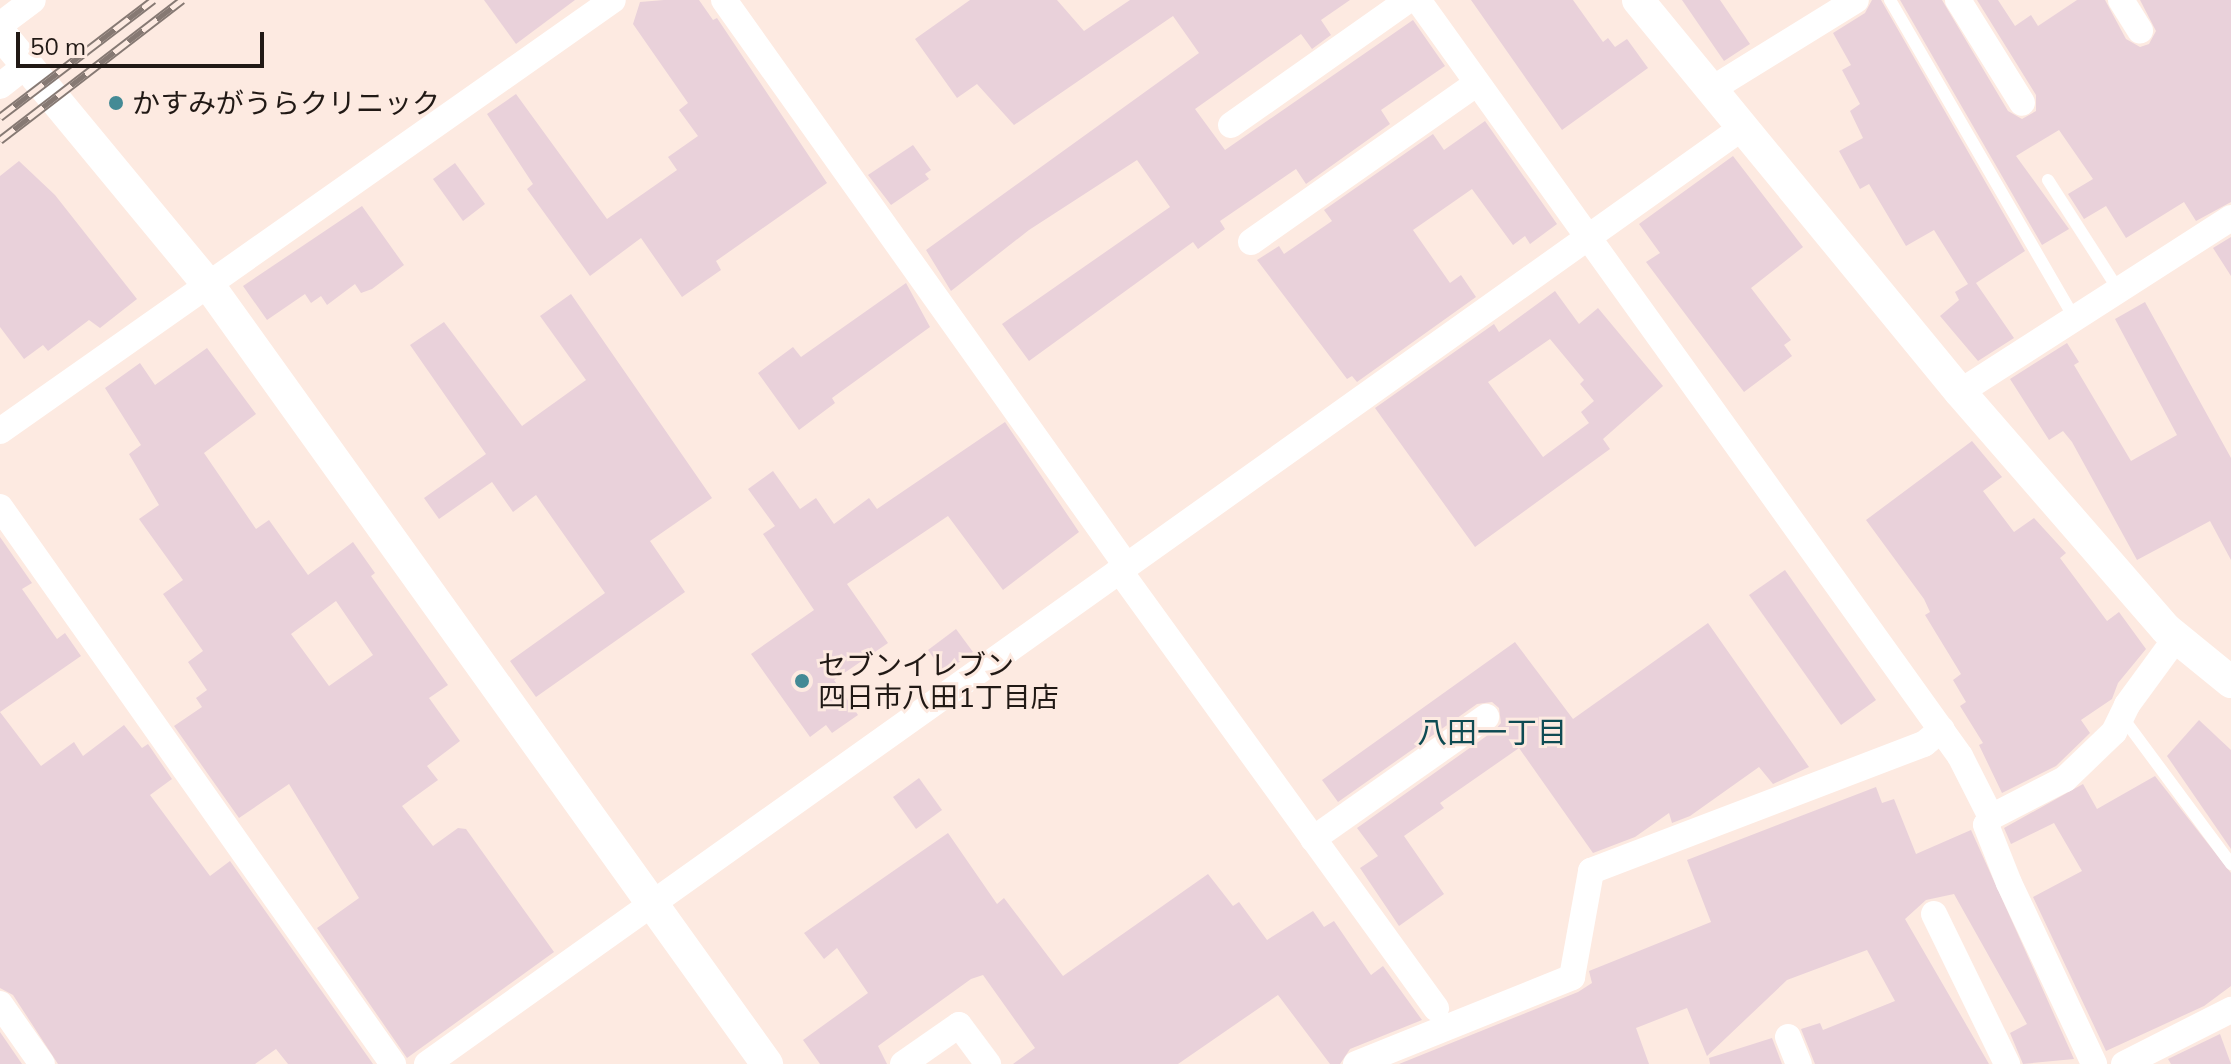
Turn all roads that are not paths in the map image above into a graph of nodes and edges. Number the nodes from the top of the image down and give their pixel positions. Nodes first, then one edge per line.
1 (33, 0) edge
2 (613, 0) edge
3 (724, 0) edge
4 (1408, 0) edge
5 (1418, 0) edge
6 (1638, 0) edge
7 (1856, 0) edge
8 (1890, 0) edge
9 (1958, 0) edge
10 (2121, 0) edge
11 (0, 25) edge
12 (2140, 31) dead end
13 (0, 33) edge
14 (27, 65) junction
15 (1477, 83) junction
16 (0, 86) edge
17 (1712, 89) junction
18 (2022, 103) dead end
19 (1231, 125) dead end
20 (1743, 127) junction
21 (2048, 180) dead end
22 (2231, 218) edge
23 (1587, 236) junction
24 (1251, 242) dead end
25 (208, 284) junction
26 (2118, 289) junction
27 (2074, 318) junction
28 (1960, 392) junction
29 (0, 431) edge
30 (0, 507) edge
31 (1123, 568) junction
32 (2176, 638) junction
33 (2231, 682) edge
34 (1486, 717) dead end
35 (2123, 718) junction
36 (1942, 729) junction
37 (1991, 817) junction
38 (1313, 839) junction
39 (2231, 864) edge
40 (652, 903) junction
41 (1934, 914) dead end
42 (0, 1004) edge
43 (1436, 1008) dead end
44 (2227, 1021) edge
45 (1788, 1037) dead end
46 (42, 1064) edge
47 (393, 1064) edge
48 (427, 1064) edge
49 (767, 1064) edge
50 (903, 1064) edge
51 (988, 1064) edge
52 (1356, 1064) edge
53 (1799, 1064) edge
54 (2007, 1064) edge
55 (2094, 1064) edge
56 (2124, 1064) edge

1 - 11 street
2 - 25 street
3 - 31 street
4 - 19 street
5 - 15 street
6 - 17 street
7 - 17 street
8 - 27 lane
9 - 18 street
10 - 12 street
13 - 14 street
14 - 16 street
14 - 25 street
15 - 23 street
15 - 24 street
17 - 20 street
20 - 23 street
20 - 28 street
21 - 26 lane
22 - 26 street
23 - 31 street
23 - 36 street
25 - 29 street
25 - 40 street
26 - 27 street
27 - 28 street
28 - 32 street
30 - 47 street
31 - 38 street
31 - 40 street
32 - 33 street
32 - 35 street
34 - 38 street
35 - 37 street
35 - 39 lane
36 - 37 street
36 - 52 street
37 - 55 street
38 - 43 street
40 - 48 street
40 - 49 street
41 - 54 street
42 - 46 street
44 - 56 street
45 - 53 street
50 - 51 street

